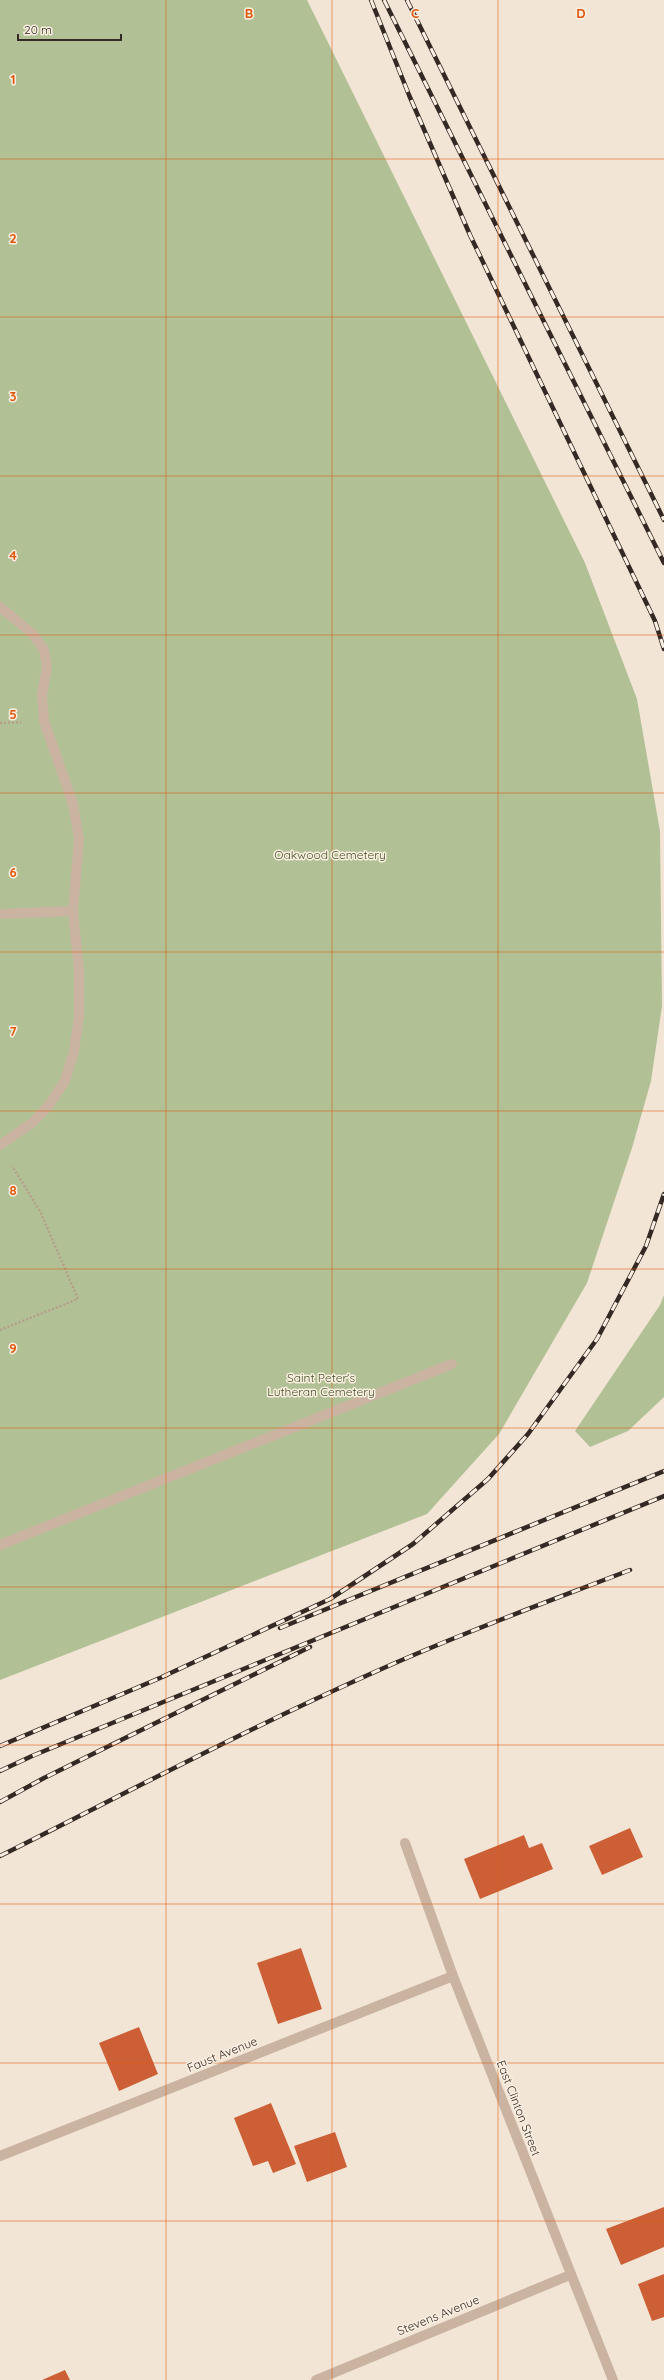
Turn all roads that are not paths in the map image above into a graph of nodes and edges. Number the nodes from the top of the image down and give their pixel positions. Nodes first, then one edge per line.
1 (0, 607) edge
2 (73, 911) junction
3 (0, 914) edge
4 (0, 1145) edge
5 (452, 1364) dead end
6 (0, 1545) edge
7 (405, 1844) dead end
8 (453, 1976) junction
9 (0, 2156) edge
10 (570, 2275) junction
11 (316, 2380) edge
12 (613, 2380) edge

1 - 2 street
2 - 3 street
2 - 4 street
5 - 6 street
7 - 8 street, East Clinton Street
8 - 9 street, Faust Avenue
8 - 10 street, East Clinton Street
10 - 11 street, Stevens Avenue
10 - 12 street, East Clinton Street

